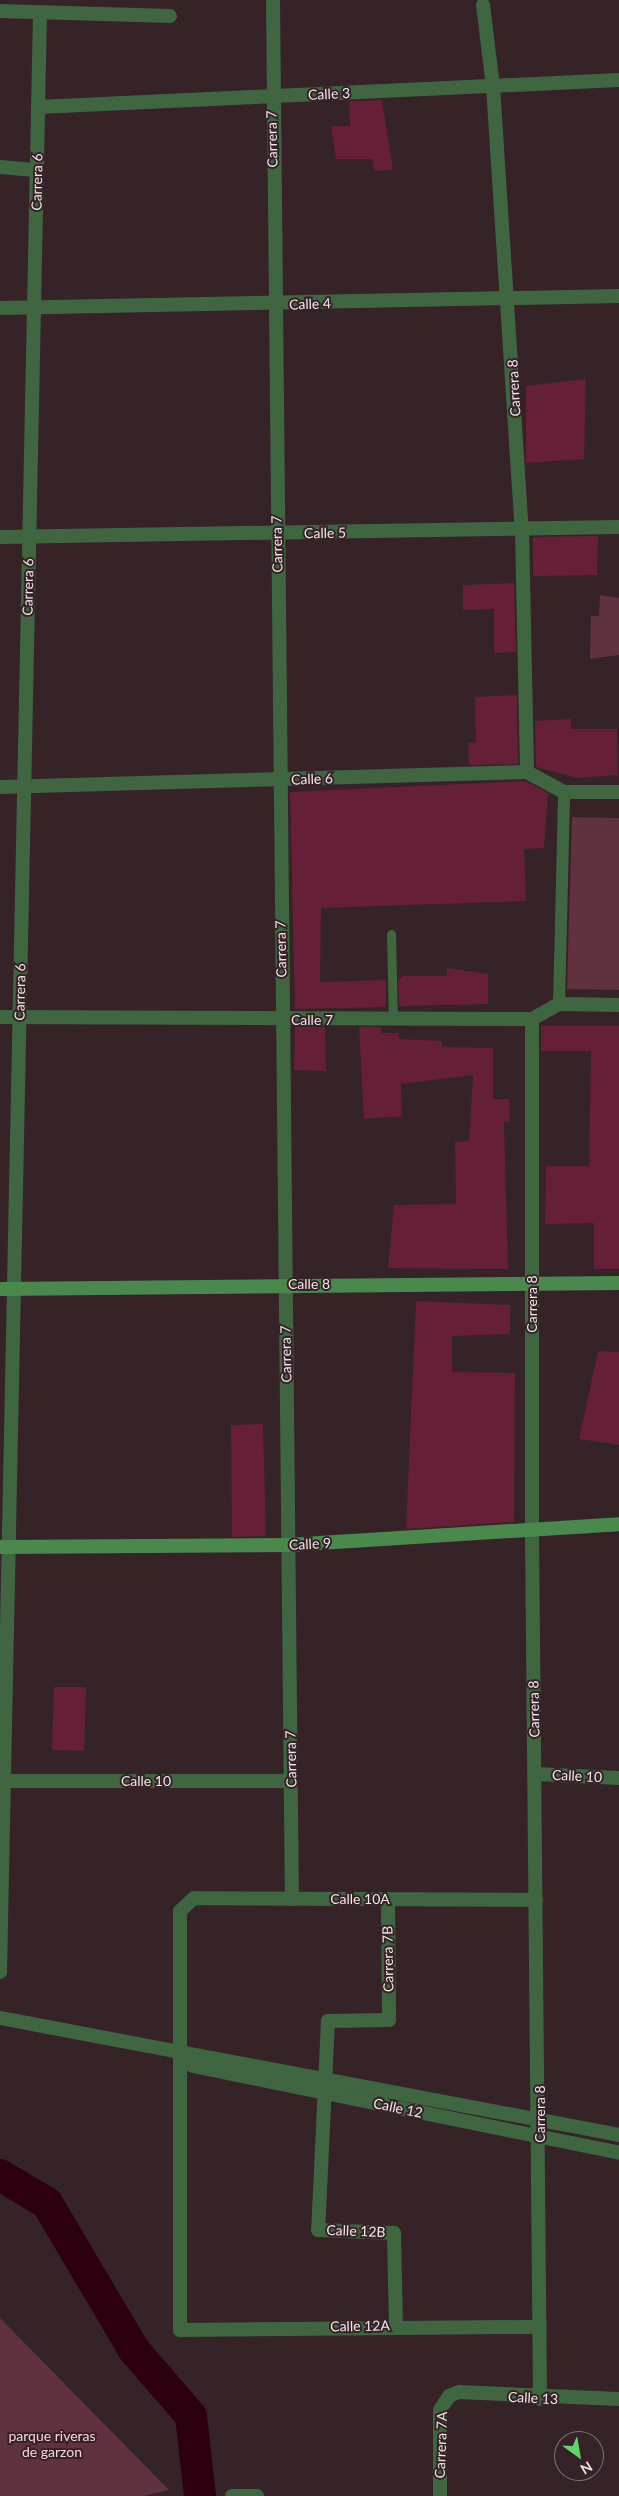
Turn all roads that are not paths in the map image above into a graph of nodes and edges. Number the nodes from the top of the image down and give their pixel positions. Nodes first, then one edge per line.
1 (274, 0) edge
2 (483, 5) dead end
3 (0, 11) edge
4 (40, 12) junction
5 (170, 16) dead end
6 (619, 80) edge
7 (492, 86) junction
8 (271, 96) junction
9 (38, 107) junction
10 (0, 168) edge
11 (37, 170) junction
12 (619, 296) edge
13 (508, 298) junction
14 (274, 305) junction
15 (0, 308) edge
16 (34, 308) junction
17 (619, 527) edge
18 (522, 529) junction
19 (276, 534) junction
20 (30, 536) junction
21 (0, 537) edge
22 (527, 772) junction
23 (279, 780) junction
24 (0, 787) edge
25 (24, 787) junction
26 (564, 792) junction
27 (619, 792) edge
28 (391, 934) dead end
29 (559, 1004) junction
30 (619, 1005) edge
31 (0, 1017) edge
32 (20, 1017) junction
33 (532, 1019) junction
34 (282, 1020) junction
35 (393, 1020) junction
36 (532, 1283) junction
37 (619, 1283) edge
38 (285, 1284) junction
39 (7, 1289) edge
40 (619, 1524) edge
41 (532, 1532) junction
42 (288, 1545) junction
43 (4, 1547) edge
44 (535, 1774) junction
45 (619, 1778) edge
46 (2, 1781) edge
47 (291, 1781) junction
48 (292, 1898) junction
49 (388, 1899) junction
50 (536, 1900) junction
51 (0, 1972) edge
52 (0, 2018) edge
53 (180, 2056) junction
54 (325, 2086) junction
55 (540, 2120) junction
56 (619, 2135) edge
57 (540, 2137) junction
58 (619, 2153) edge
59 (396, 2325) junction
60 (540, 2327) junction
61 (449, 2396) joint
62 (540, 2400) junction
63 (619, 2400) edge
64 (232, 2496) edge
65 (257, 2496) edge
66 (440, 2496) edge

1 - 8 street, Carrera 7
2 - 7 street, Carrera 8
3 - 4 street
4 - 5 street
4 - 9 street, Carrera 6
6 - 7 street, Calle 3
7 - 8 street, Calle 3
7 - 13 street, Carrera 8
8 - 9 street, Calle 3
8 - 14 street, Carrera 7
9 - 11 street, Carrera 6
10 - 11 street
11 - 16 street, Carrera 6
12 - 13 street, Calle 4
13 - 14 street, Calle 4
13 - 18 street, Carrera 8
14 - 16 street, Calle 4
14 - 19 street, Carrera 7
15 - 16 street, Calle 4
16 - 20 street, Carrera 6
17 - 18 street, Calle 5
18 - 19 street, Calle 5
18 - 22 street, Carrera 8
19 - 20 street, Calle 5
19 - 23 street, Carrera 7
20 - 21 street, Calle 5
20 - 25 street, Carrera 6
22 - 23 street, Calle 6
22 - 26 street
23 - 25 street, Calle 6
23 - 34 street, Carrera 7
24 - 25 street, Calle 6
25 - 32 street, Carrera 6
26 - 27 street
26 - 29 street
28 - 35 lane
29 - 30 street
29 - 33 street, Calle 7
31 - 32 street, Calle 7
32 - 34 street, Calle 7
32 - 39 street, Carrera 6
33 - 35 street, Calle 7
33 - 36 street, Carrera 8
34 - 35 street, Calle 7
34 - 38 street, Carrera 7
36 - 37 main road, Calle 8
36 - 38 main road, Calle 8
36 - 41 street, Carrera 8
38 - 39 main road, Calle 8
38 - 42 street, Carrera 7
39 - 43 street, Carrera 6
40 - 41 main road, Calle 9
41 - 42 main road, Calle 9
41 - 44 street, Carrera 8
42 - 43 main road, Calle 9
42 - 47 street, Carrera 7
43 - 46 street, Carrera 6
44 - 45 street, Calle 10
44 - 50 street, Carrera 8
46 - 47 street, Calle 10
46 - 51 street, Carrera 6
47 - 48 street, Carrera 7
48 - 49 street, Calle 10A
48 - 53 street, Calle 10A
49 - 50 street, Calle 10A
49 - 54 street, Carrera 7B
50 - 55 street, Carrera 8
52 - 53 street, Calle 12
53 - 54 street, Calle 12
53 - 59 street, Calle 12A
54 - 55 street, Calle 12
54 - 57 street, Calle 12
54 - 59 street, Calle 12B
55 - 56 street, Calle 12
55 - 57 street, Carrera 8
57 - 58 street, Calle 12
57 - 60 street, Carrera 8
59 - 60 street, Calle 12A
60 - 62 street, Carrera 8
61 - 62 street, Calle 13
61 - 66 street, Carrera 7A
62 - 63 street, Calle 13
64 - 65 street

